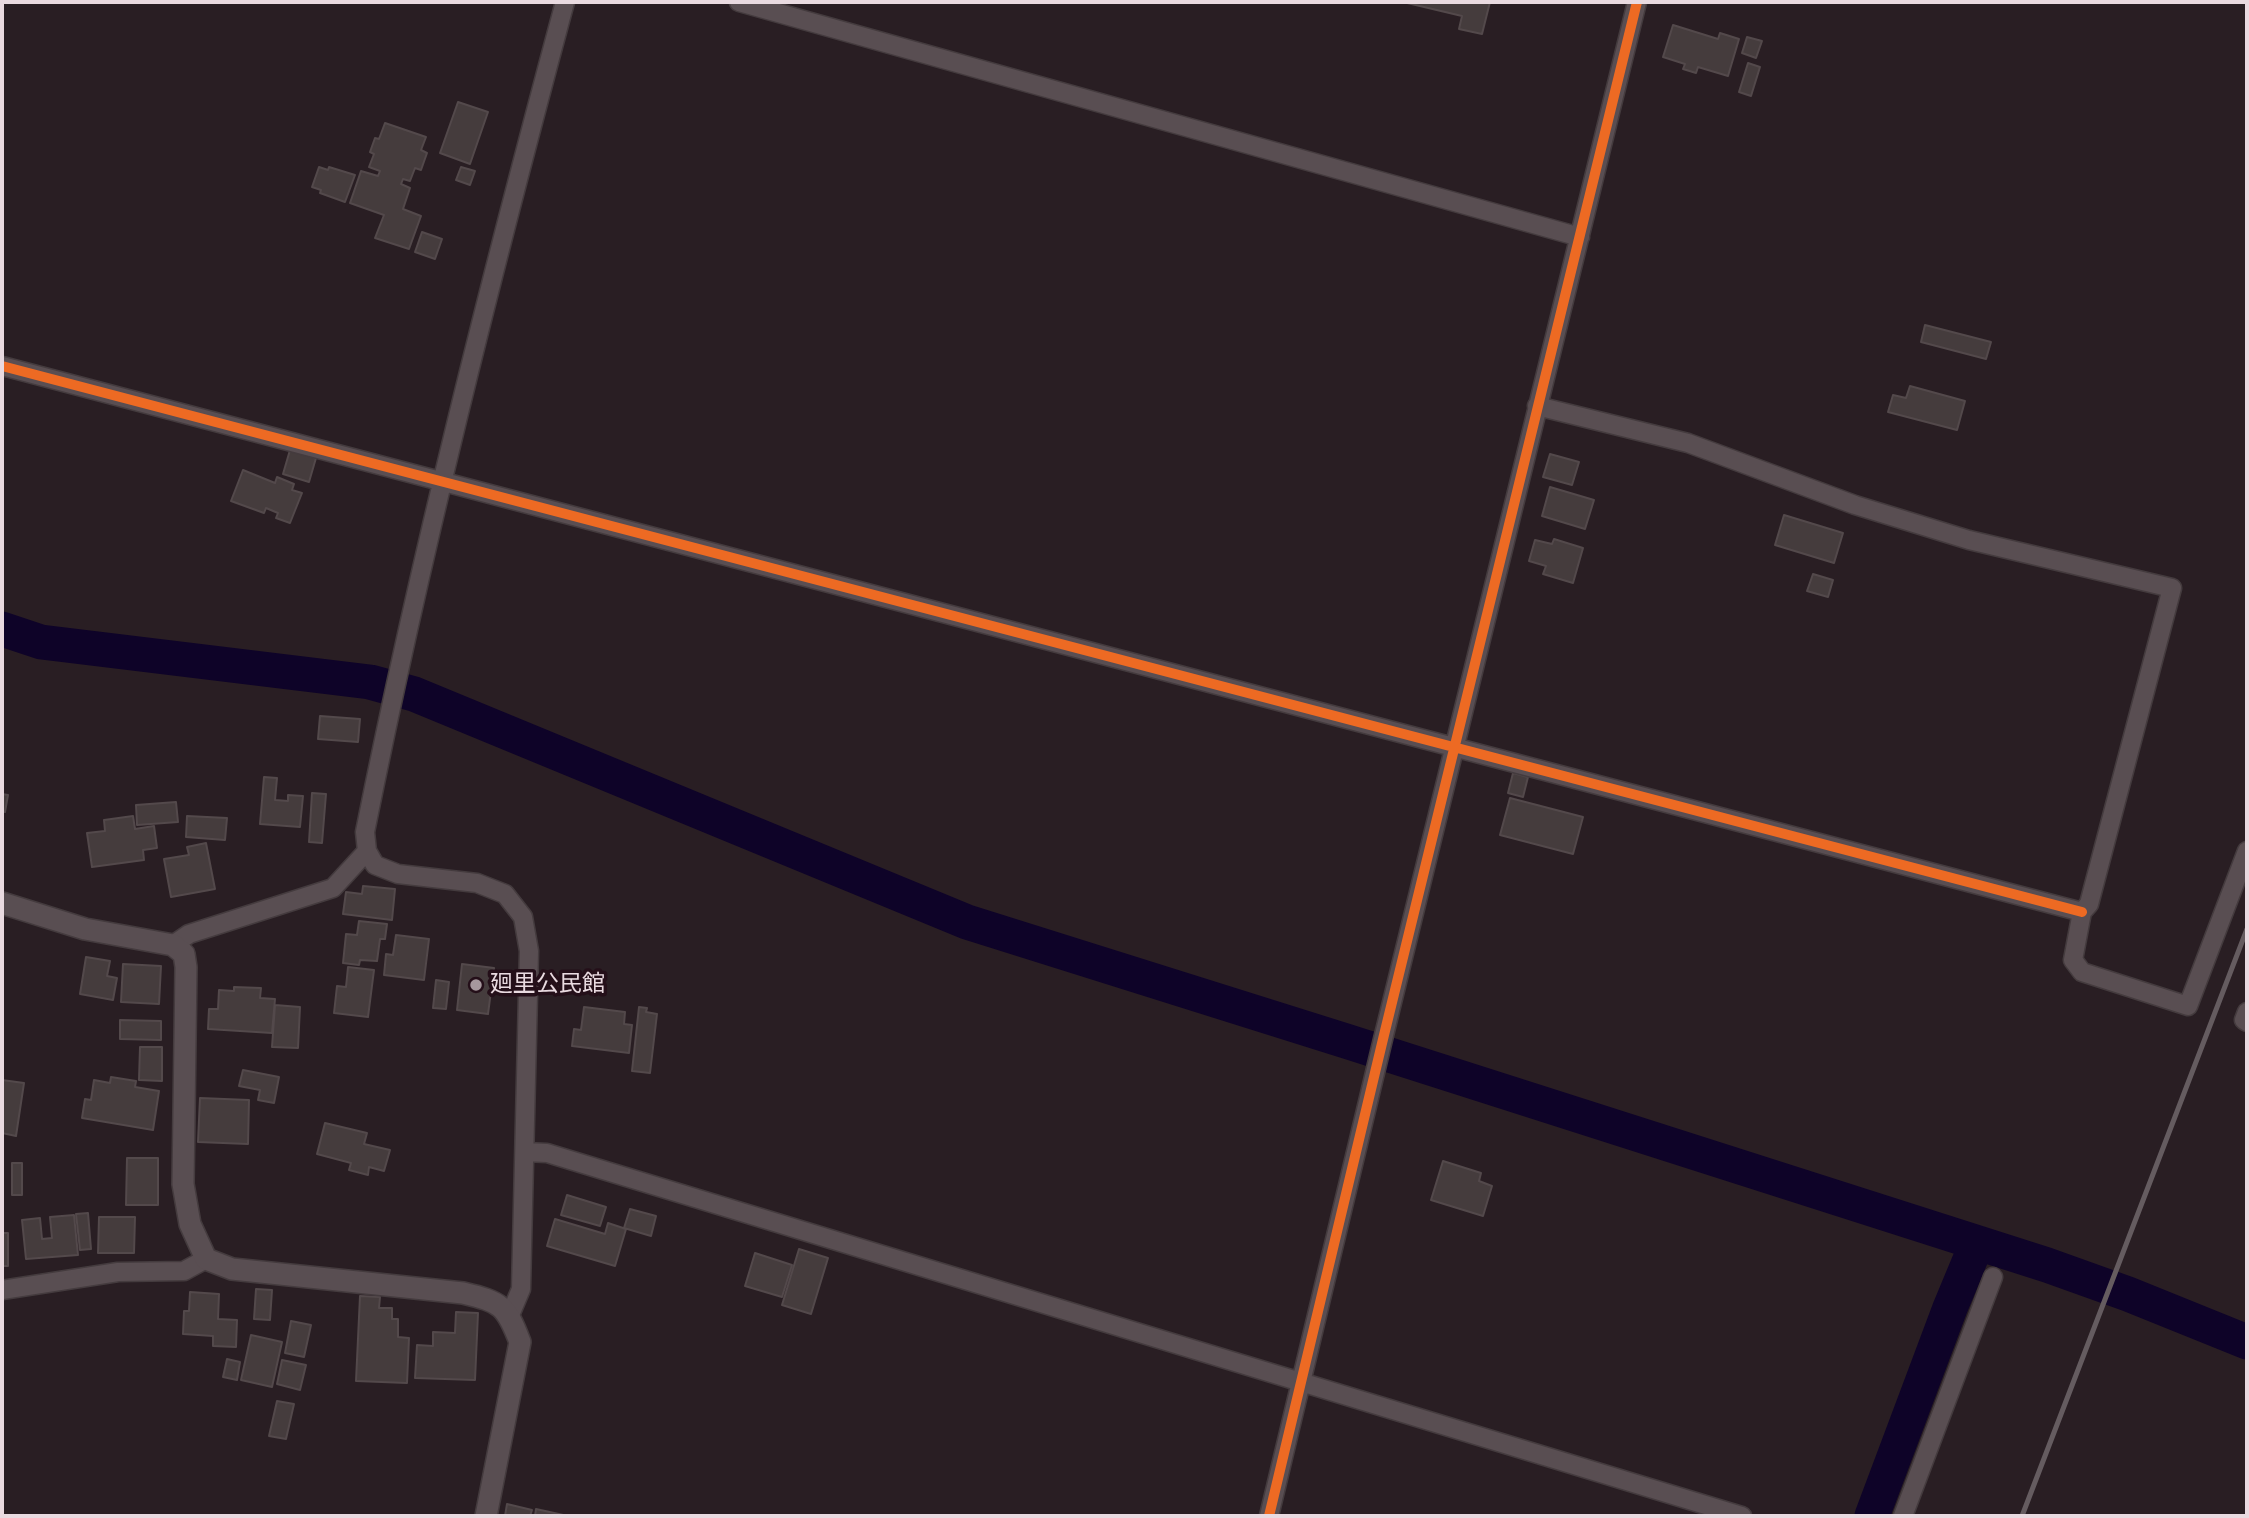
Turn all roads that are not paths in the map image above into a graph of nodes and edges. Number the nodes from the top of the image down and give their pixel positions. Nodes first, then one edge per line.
1 (565, 2) edge
2 (739, 2) edge
3 (1637, 3) edge
4 (1580, 237) junction
5 (2, 366) edge
6 (1537, 406) junction
7 (444, 481) junction
8 (1455, 746) junction
9 (367, 850) junction
10 (2247, 851) edge
11 (2, 902) edge
12 (2082, 912) junction
13 (173, 945) junction
14 (2247, 1012) edge
15 (2247, 1022) edge
16 (525, 1152) junction
17 (206, 1259) junction
18 (1993, 1277) dead end
19 (2, 1290) edge
20 (510, 1315) junction
21 (1301, 1383) junction
22 (486, 1516) edge
23 (1269, 1516) edge
24 (1742, 1516) edge
25 (1903, 1516) edge

1 - 7 street
2 - 4 street
3 - 4 street
4 - 6 street
5 - 7 street
6 - 8 street
6 - 12 street
7 - 8 street
7 - 9 street
8 - 12 street
8 - 21 street
9 - 13 street
9 - 16 street
10 - 12 street
11 - 13 street
13 - 17 street
14 - 15 street
16 - 20 street
16 - 21 street
17 - 19 street
17 - 20 street
18 - 25 street
20 - 22 street
21 - 23 street
21 - 24 street

